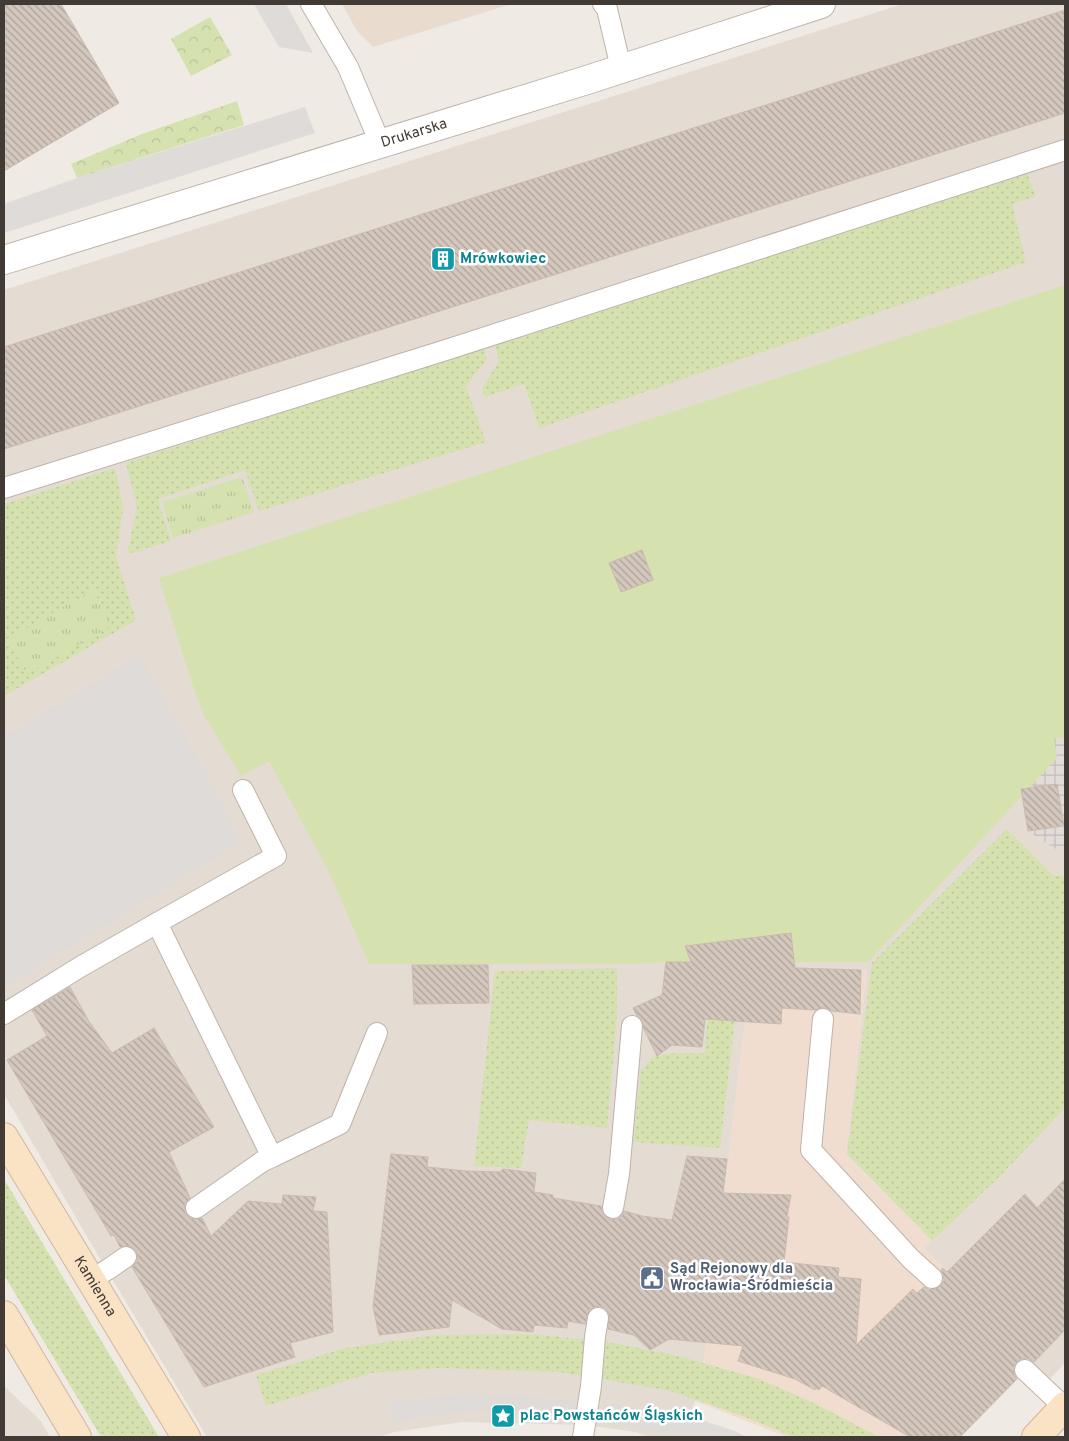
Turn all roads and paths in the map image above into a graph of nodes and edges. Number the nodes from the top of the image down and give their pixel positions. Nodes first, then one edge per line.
1 (311, 4) edge
2 (603, 4) edge
3 (821, 4) edge
4 (621, 68) junction
5 (380, 143) junction
6 (1065, 150) edge
7 (4, 260) edge
8 (4, 488) edge
9 (243, 790) dead end
10 (157, 923) junction
11 (4, 1014) edge
12 (823, 1019) dead end
13 (632, 1026) dead end
14 (377, 1034) dead end
15 (4, 1137) edge
16 (272, 1157) junction
17 (196, 1208) dead end
18 (613, 1208) dead end
19 (126, 1257) dead end
20 (932, 1278) dead end
21 (90, 1280) junction
22 (4, 1316) edge
23 (598, 1318) dead end
24 (1025, 1370) dead end
25 (1065, 1407) edge
26 (77, 1437) edge
27 (186, 1437) edge
28 (583, 1437) edge
29 (1036, 1437) edge

1 - 5 lane
2 - 4 lane
3 - 4 street, Drukarska
4 - 5 street, Drukarska
5 - 7 street, Drukarska
6 - 8 lane
9 - 10 lane
10 - 11 lane
10 - 16 lane
12 - 20 lane
13 - 18 lane
14 - 16 lane
15 - 21 street, Kamienna
16 - 17 lane
19 - 21 lane
21 - 27 street, Kamienna
22 - 26 street
23 - 28 lane
24 - 25 lane
25 - 29 street

